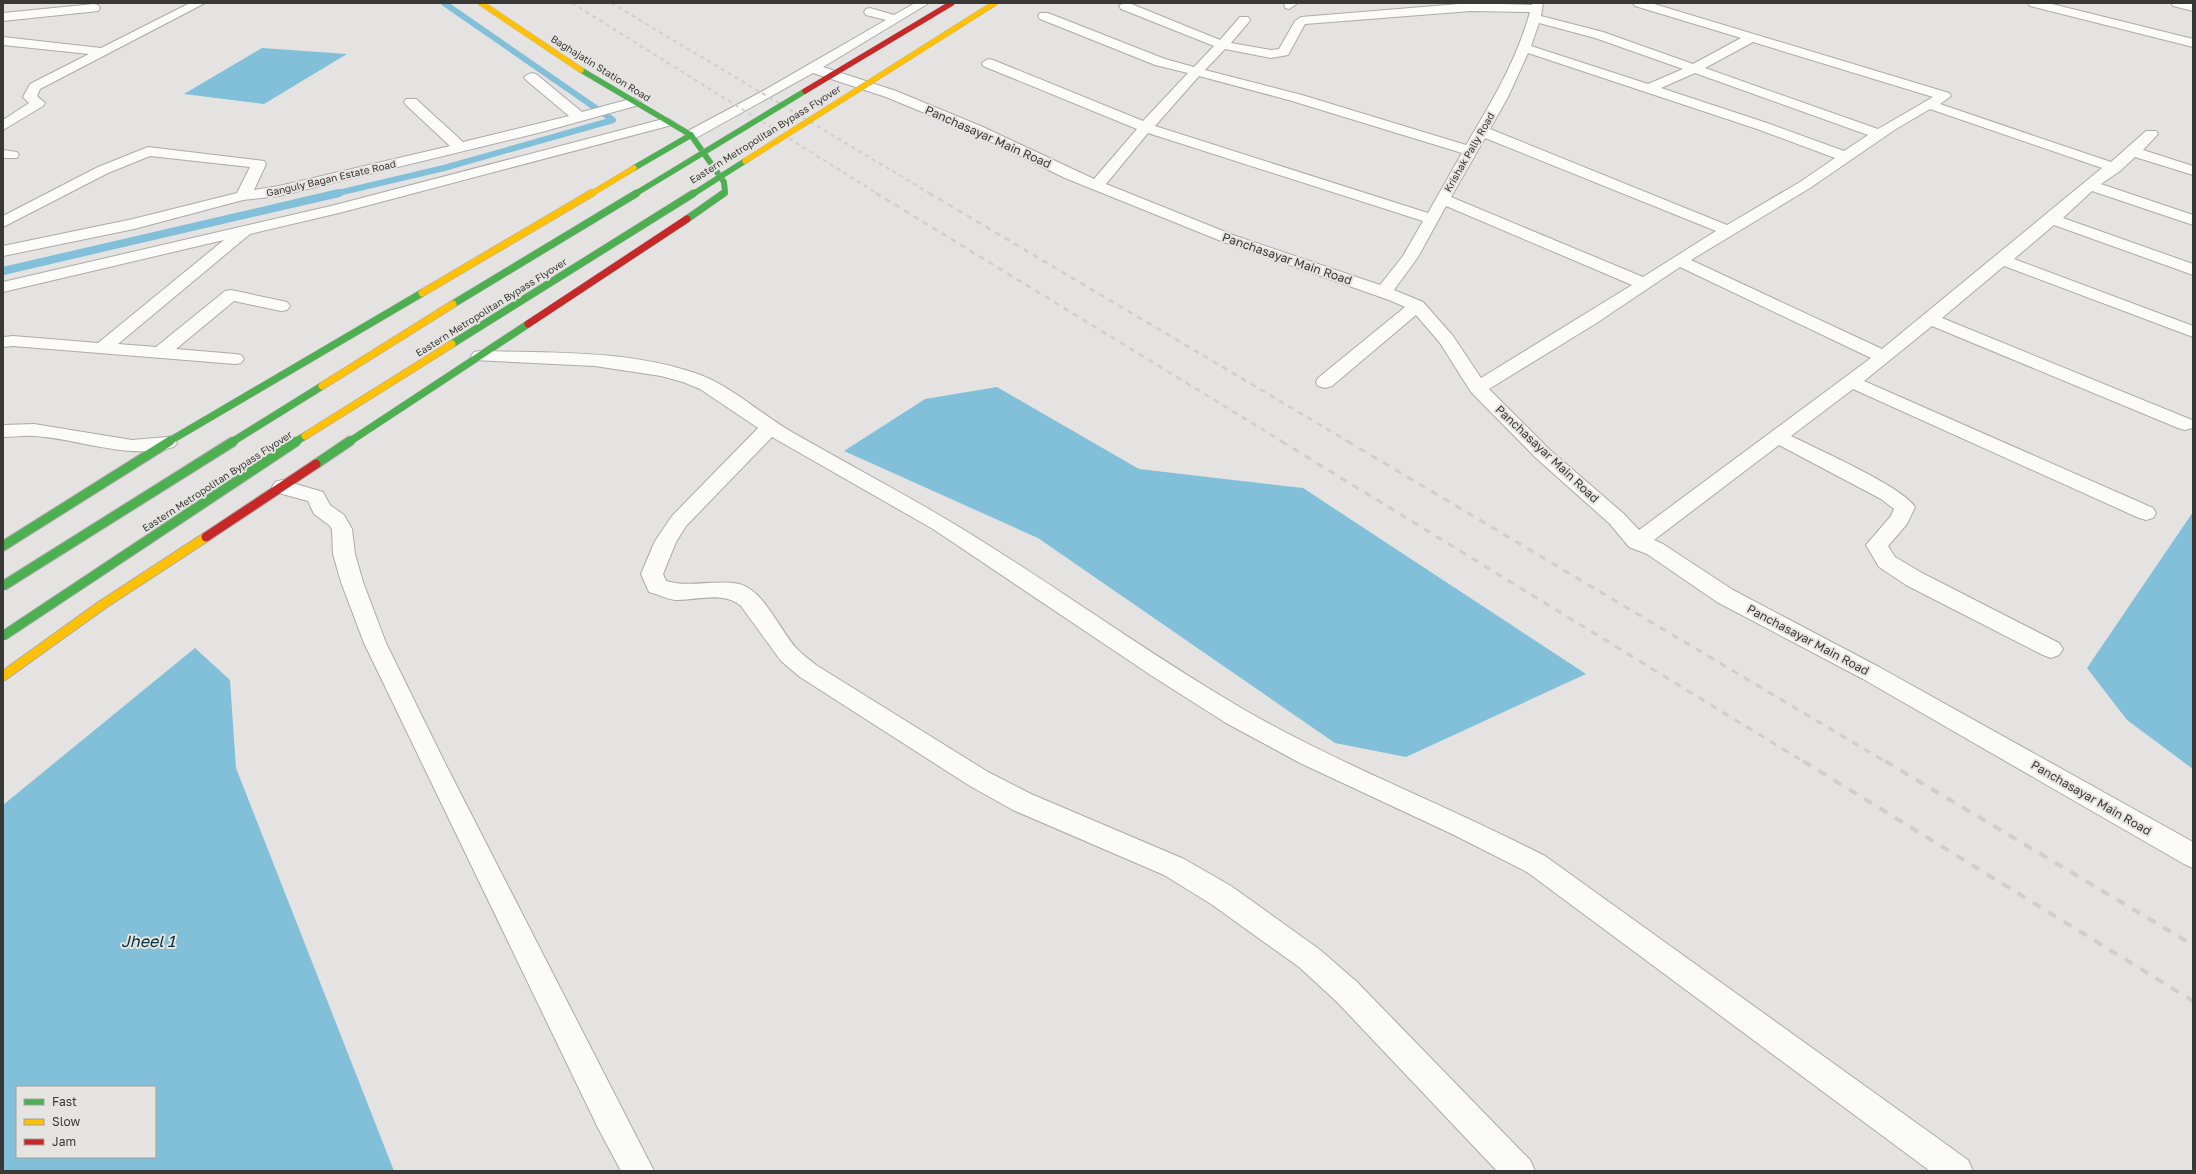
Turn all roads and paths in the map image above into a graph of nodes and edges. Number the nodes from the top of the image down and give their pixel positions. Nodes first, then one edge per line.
1 (56, 3) edge
2 (107, 3) edge
3 (200, 3) edge
4 (481, 3) edge
5 (886, 3) edge
6 (923, 3) edge
7 (952, 3) edge
8 (995, 3) edge
9 (1639, 3) edge
10 (2034, 3) edge
11 (2177, 3) edge
12 (1125, 6) dead end
13 (2193, 7) edge
14 (94, 8) junction
15 (1536, 10) edge
16 (1044, 16) dead end
17 (3, 17) edge
18 (896, 19) junction
19 (1244, 20) dead end
20 (1752, 37) junction
21 (3, 41) edge
22 (2193, 43) edge
23 (1222, 45) junction
24 (1525, 48) junction
25 (102, 52) junction
26 (988, 62) dead end
27 (812, 68) junction
28 (1693, 68) junction
29 (1197, 71) junction
30 (531, 77) dead end
31 (1649, 89) junction
32 (411, 102) dead end
33 (634, 102) junction
34 (1928, 104) junction
35 (585, 115) junction
36 (667, 122) junction
37 (3, 126) edge
38 (1145, 127) junction
39 (1481, 131) junction
40 (1879, 134) junction
41 (2151, 134) dead end
42 (691, 135) junction
43 (460, 147) junction
44 (1470, 151) junction
45 (2133, 152) junction
46 (1846, 157) junction
47 (2114, 168) junction
48 (2193, 171) edge
49 (2090, 185) junction
50 (1097, 186) junction
51 (243, 196) junction
52 (1442, 199) junction
53 (1432, 219) junction
54 (2052, 219) junction
55 (2193, 220) edge
56 (4, 221) edge
57 (247, 230) junction
58 (1728, 231) junction
59 (3, 251) edge
60 (2002, 260) junction
61 (1680, 261) junction
62 (2193, 270) edge
63 (1644, 284) junction
64 (3, 287) edge
65 (1384, 292) junction
66 (281, 306) dead end
67 (1417, 306) junction
68 (1930, 319) junction
69 (2193, 332) edge
70 (3, 342) edge
71 (102, 348) junction
72 (162, 352) junction
73 (480, 356) junction
74 (1884, 357) junction
75 (235, 359) dead end
76 (1325, 382) dead end
77 (1852, 382) junction
78 (1478, 388) junction
79 (2185, 424) dead end
80 (770, 428) junction
81 (3, 431) edge
82 (1778, 436) junction
83 (167, 443) junction
84 (282, 487) junction
85 (2146, 513) dead end
86 (1638, 542) junction
87 (3, 546) edge
88 (3, 586) edge
89 (3, 636) edge
90 (2051, 649) dead end
91 (3, 676) edge
92 (2193, 856) edge
93 (638, 1171) edge
94 (1519, 1171) edge
95 (1957, 1171) edge

1 - 14 street
2 - 14 street
3 - 25 street
4 - 33 main road, Baghajatin Station Road
5 - 18 street
6 - 18 street
7 - 88 main road, Eastern Metropolitan Bypass Flyover, bridge
8 - 89 main road, Eastern Metropolitan Bypass Flyover, bridge
9 - 20 street
10 - 22 street
11 - 13 street
12 - 23 street
14 - 17 street
15 - 23 street
15 - 24 street, Krishak Pally Road
15 - 28 street
16 - 29 street
18 - 27 street
19 - 23 street
20 - 28 street
20 - 34 street
21 - 25 street
23 - 29 street
24 - 31 street
24 - 39 street, Krishak Pally Road
25 - 37 street
26 - 38 street
27 - 42 street
27 - 50 street, Panchasayar Main Road
28 - 31 street
28 - 40 street
29 - 38 street
29 - 44 street
30 - 35 street
31 - 46 street
32 - 43 street
33 - 35 street, Ganguly Bagan Estate Road
33 - 36 main road, Baghajatin Station Road
34 - 40 street
34 - 47 street
35 - 43 street, Ganguly Bagan Estate Road
36 - 42 main road, Baghajatin Station Road
36 - 57 street
38 - 50 street
38 - 53 street
39 - 44 street, Krishak Pally Road
39 - 58 street
40 - 46 street
41 - 45 street
42 - 73 main road
42 - 83 main road
43 - 51 street, Ganguly Bagan Estate Road
44 - 52 street, Krishak Pally Road
45 - 47 street
45 - 48 street
46 - 58 street
47 - 49 street
49 - 54 street
49 - 55 street
50 - 65 street, Panchasayar Main Road
51 - 56 street
51 - 59 street, Ganguly Bagan Estate Road
52 - 53 street, Krishak Pally Road
52 - 63 street
53 - 65 street, Krishak Pally Road
54 - 60 street
54 - 62 street
57 - 64 street
57 - 71 street
58 - 61 street
60 - 68 street
60 - 69 street
61 - 63 street
61 - 74 street
63 - 78 street
65 - 67 street, Panchasayar Main Road
66 - 72 street
67 - 76 street
67 - 78 street, Panchasayar Main Road
68 - 74 street
68 - 79 street
70 - 71 street
71 - 72 street
72 - 75 street
73 - 80 street
73 - 84 main road
74 - 77 street
77 - 82 street
77 - 85 street
78 - 86 street, Panchasayar Main Road
80 - 94 street
80 - 95 street
81 - 83 street
82 - 86 street
82 - 90 street
83 - 87 main road
84 - 91 main road
84 - 93 street
86 - 92 street, Panchasayar Main Road

